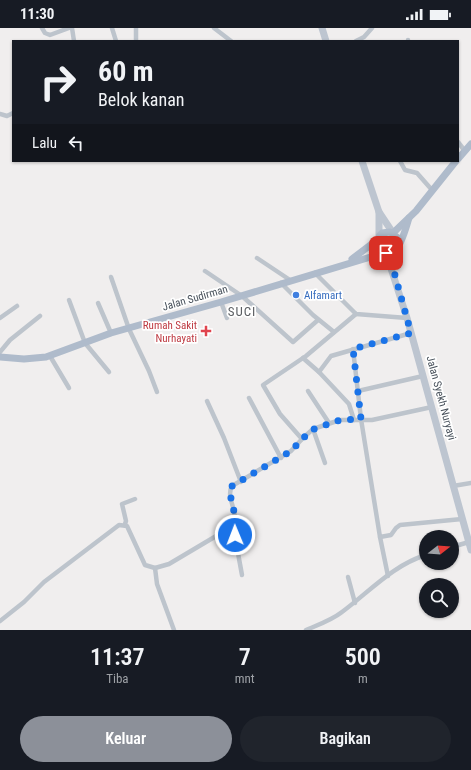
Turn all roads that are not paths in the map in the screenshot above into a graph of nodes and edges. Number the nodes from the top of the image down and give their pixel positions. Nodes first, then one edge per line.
1 (42, 28) edge
2 (69, 28) edge
3 (72, 28) edge
4 (112, 28) edge
5 (136, 28) edge
6 (214, 28) edge
7 (322, 28) edge
8 (372, 28) edge
9 (74, 40) edge
10 (116, 40) edge
11 (136, 40) edge
12 (229, 40) edge
13 (326, 40) edge
14 (358, 40) edge
15 (0, 114) edge
16 (12, 114) edge
17 (459, 143) edge
18 (471, 144) edge
19 (465, 151) junction
20 (459, 158) edge
21 (362, 162) edge
22 (401, 162) edge
23 (455, 162) edge
24 (432, 190) junction
25 (379, 212) junction
26 (409, 218) junction
27 (393, 233) junction
28 (378, 238) junction
29 (397, 247) junction
30 (385, 253) junction
31 (257, 258) dead end
32 (349, 262) junction
33 (392, 267) junction
34 (206, 271) dead end
35 (315, 273) junction
36 (111, 277) dead end
37 (290, 280) junction
38 (281, 283) junction
39 (242, 296) junction
40 (68, 300) dead end
41 (221, 302) junction
42 (98, 303) dead end
43 (17, 306) dead end
44 (356, 314) junction
45 (40, 316) dead end
46 (0, 318) edge
47 (227, 318) dead end
48 (407, 318) junction
49 (318, 320) junction
50 (129, 329) junction
51 (334, 332) junction
52 (411, 333) junction
53 (110, 334) junction
54 (85, 343) junction
55 (353, 349) junction
56 (0, 352) edge
57 (50, 356) junction
58 (0, 357) edge
59 (303, 358) junction
60 (109, 372) dead end
61 (319, 372) junction
62 (423, 376) junction
63 (69, 388) dead end
64 (308, 391) dead end
65 (358, 391) junction
66 (157, 392) dead end
67 (249, 398) dead end
68 (207, 401) dead end
69 (432, 407) junction
70 (361, 419) junction
71 (354, 420) junction
72 (329, 423) junction
73 (313, 429) junction
74 (302, 438) junction
75 (281, 458) junction
76 (325, 463) dead end
77 (241, 482) junction
78 (471, 483) edge
79 (453, 486) junction
80 (135, 500) dead end
81 (462, 519) junction
82 (125, 524) junction
83 (233, 526) junction
84 (380, 538) junction
85 (470, 546) edge
86 (459, 547) edge
87 (419, 558) edge
88 (155, 568) junction
89 (242, 575) dead end
90 (388, 576) junction
91 (348, 577) dead end
92 (354, 603) junction
93 (0, 621) edge
94 (174, 630) edge
95 (306, 630) edge

1 - 2 street
3 - 9 street
4 - 10 street
5 - 11 street
6 - 12 street
7 - 13 main road
8 - 14 street
15 - 16 street
17 - 19 street
18 - 19 main road
19 - 20 main road
21 - 25 main road
22 - 24 street
23 - 24 main road
24 - 26 main road
25 - 27 main road
25 - 28 main road
26 - 27 main road
26 - 29 main road
27 - 28 main road
27 - 29 main road
28 - 30 main road
28 - 32 main road, Jalan Sudirman
29 - 30 main road
29 - 33 main road
30 - 32 main road, Jalan Sudirman
30 - 33 main road, Jalan Syekh Nuryayi
31 - 37 street
32 - 35 main road, Jalan Sudirman
33 - 48 main road, Jalan Syekh Nuryayi
34 - 39 street
35 - 37 main road, Jalan Sudirman
35 - 44 street
36 - 50 street
37 - 38 main road, Jalan Sudirman
38 - 39 main road, Jalan Sudirman
38 - 49 street
39 - 41 main road, Jalan Sudirman
39 - 49 street
40 - 54 street
41 - 47 street
41 - 50 main road, Jalan Sudirman
42 - 53 street
43 - 46 street
44 - 48 street
44 - 51 street
45 - 56 street
48 - 52 main road, Jalan Syekh Nuryayi
49 - 51 street
50 - 53 main road, Jalan Sudirman
50 - 66 street
51 - 59 street
52 - 55 street
52 - 62 main road, Jalan Syekh Nuryayi
53 - 54 main road, Jalan Sudirman
54 - 57 main road, Jalan Sudirman
54 - 60 street
55 - 61 street
55 - 65 street
57 - 58 main road, Jalan Sudirman
57 - 63 street
59 - 61 street
59 - 74 street
61 - 71 street
62 - 65 street
62 - 69 main road, Jalan Syekh Nuryayi
64 - 72 street
65 - 70 street
67 - 75 street
68 - 77 street
69 - 70 street
69 - 79 main road, Jalan Syekh Nuryayi
70 - 71 street
70 - 84 street
71 - 72 street
72 - 73 street
73 - 74 street
73 - 76 street
74 - 75 street
75 - 77 street
77 - 83 street
78 - 79 street
79 - 81 main road, Jalan Syekh Nuryayi
80 - 82 street
81 - 84 street
81 - 85 main road, Jalan Syekh Nuryayi
82 - 88 street
82 - 93 street
83 - 88 street
83 - 89 street
84 - 90 street
85 - 86 street
87 - 90 street
88 - 94 street
90 - 92 street
91 - 92 street
92 - 95 street

